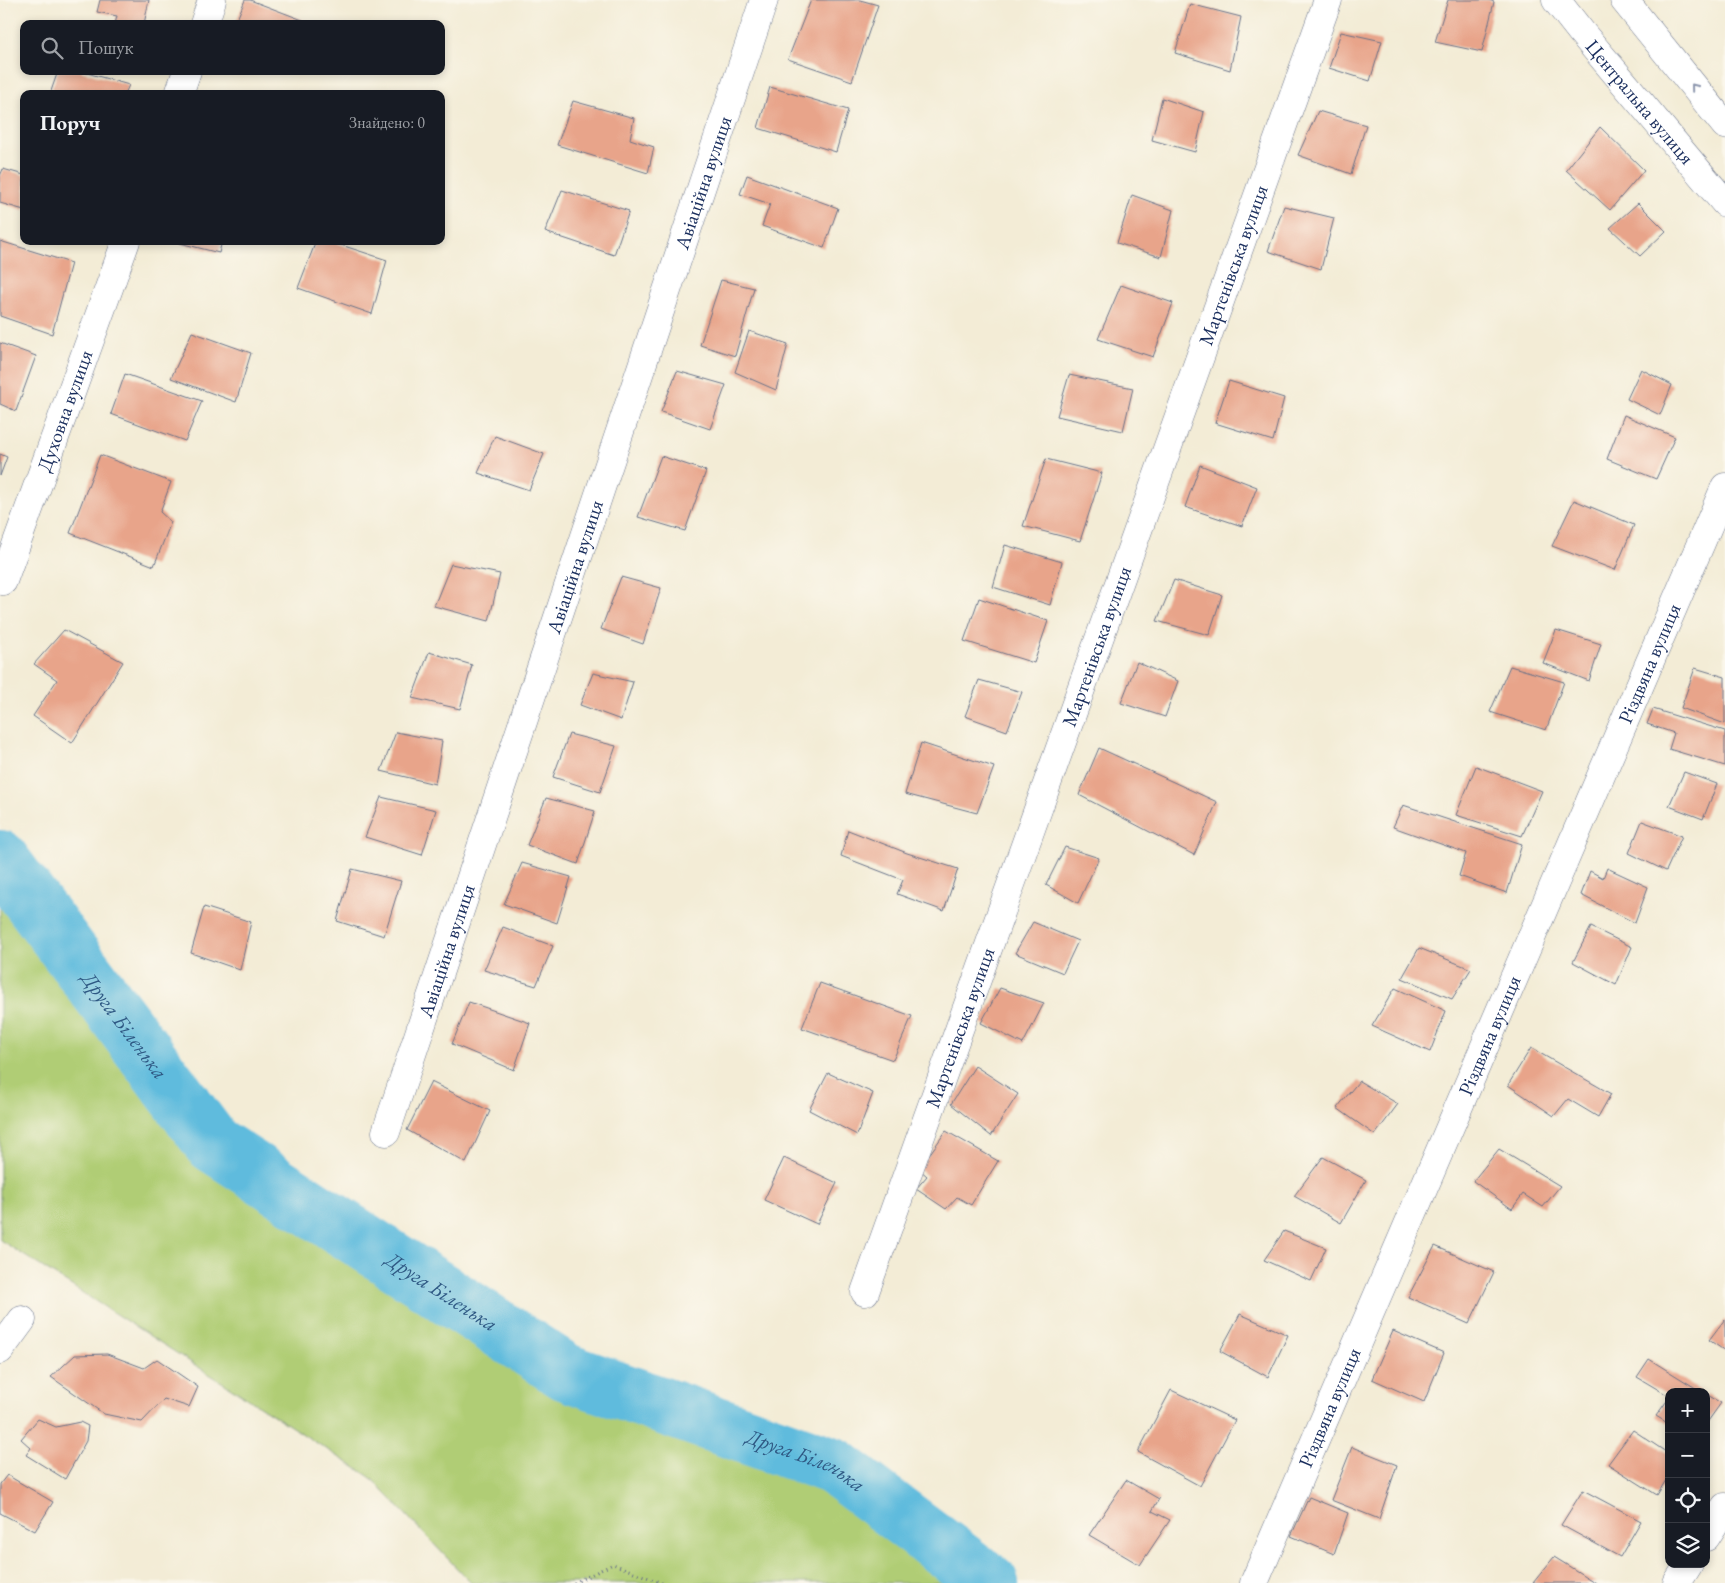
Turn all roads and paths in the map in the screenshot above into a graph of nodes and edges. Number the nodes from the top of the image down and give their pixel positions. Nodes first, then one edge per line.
1 (212, 0) edge
2 (764, 0) edge
3 (1328, 0) edge
4 (1556, 0) edge
5 (1624, 0) edge
6 (205, 20) edge
7 (186, 75) edge
8 (180, 90) edge
9 (1725, 125) edge
10 (1725, 203) edge
11 (125, 245) edge
12 (1725, 487) edge
13 (3, 581) dead end
14 (386, 1132) dead end
15 (865, 1292) dead end
16 (22, 1320) dead end
17 (0, 1350) edge
18 (1725, 1507) edge
19 (1710, 1531) edge
20 (1686, 1568) edge
21 (574, 1583) edge
22 (662, 1583) edge
23 (1254, 1583) edge
24 (1677, 1583) edge

1 - 6 street
2 - 14 street, Авіаційна вулиця
3 - 15 street, Мартенівська вулиця
4 - 10 street, Центральна вулиця
9 -> 5 street
7 - 8 street
11 - 13 street, Духовна вулиця
12 - 23 street, Різдвяна вулиця
16 - 17 street
18 - 19 street
20 - 24 street
21 - 22 path

